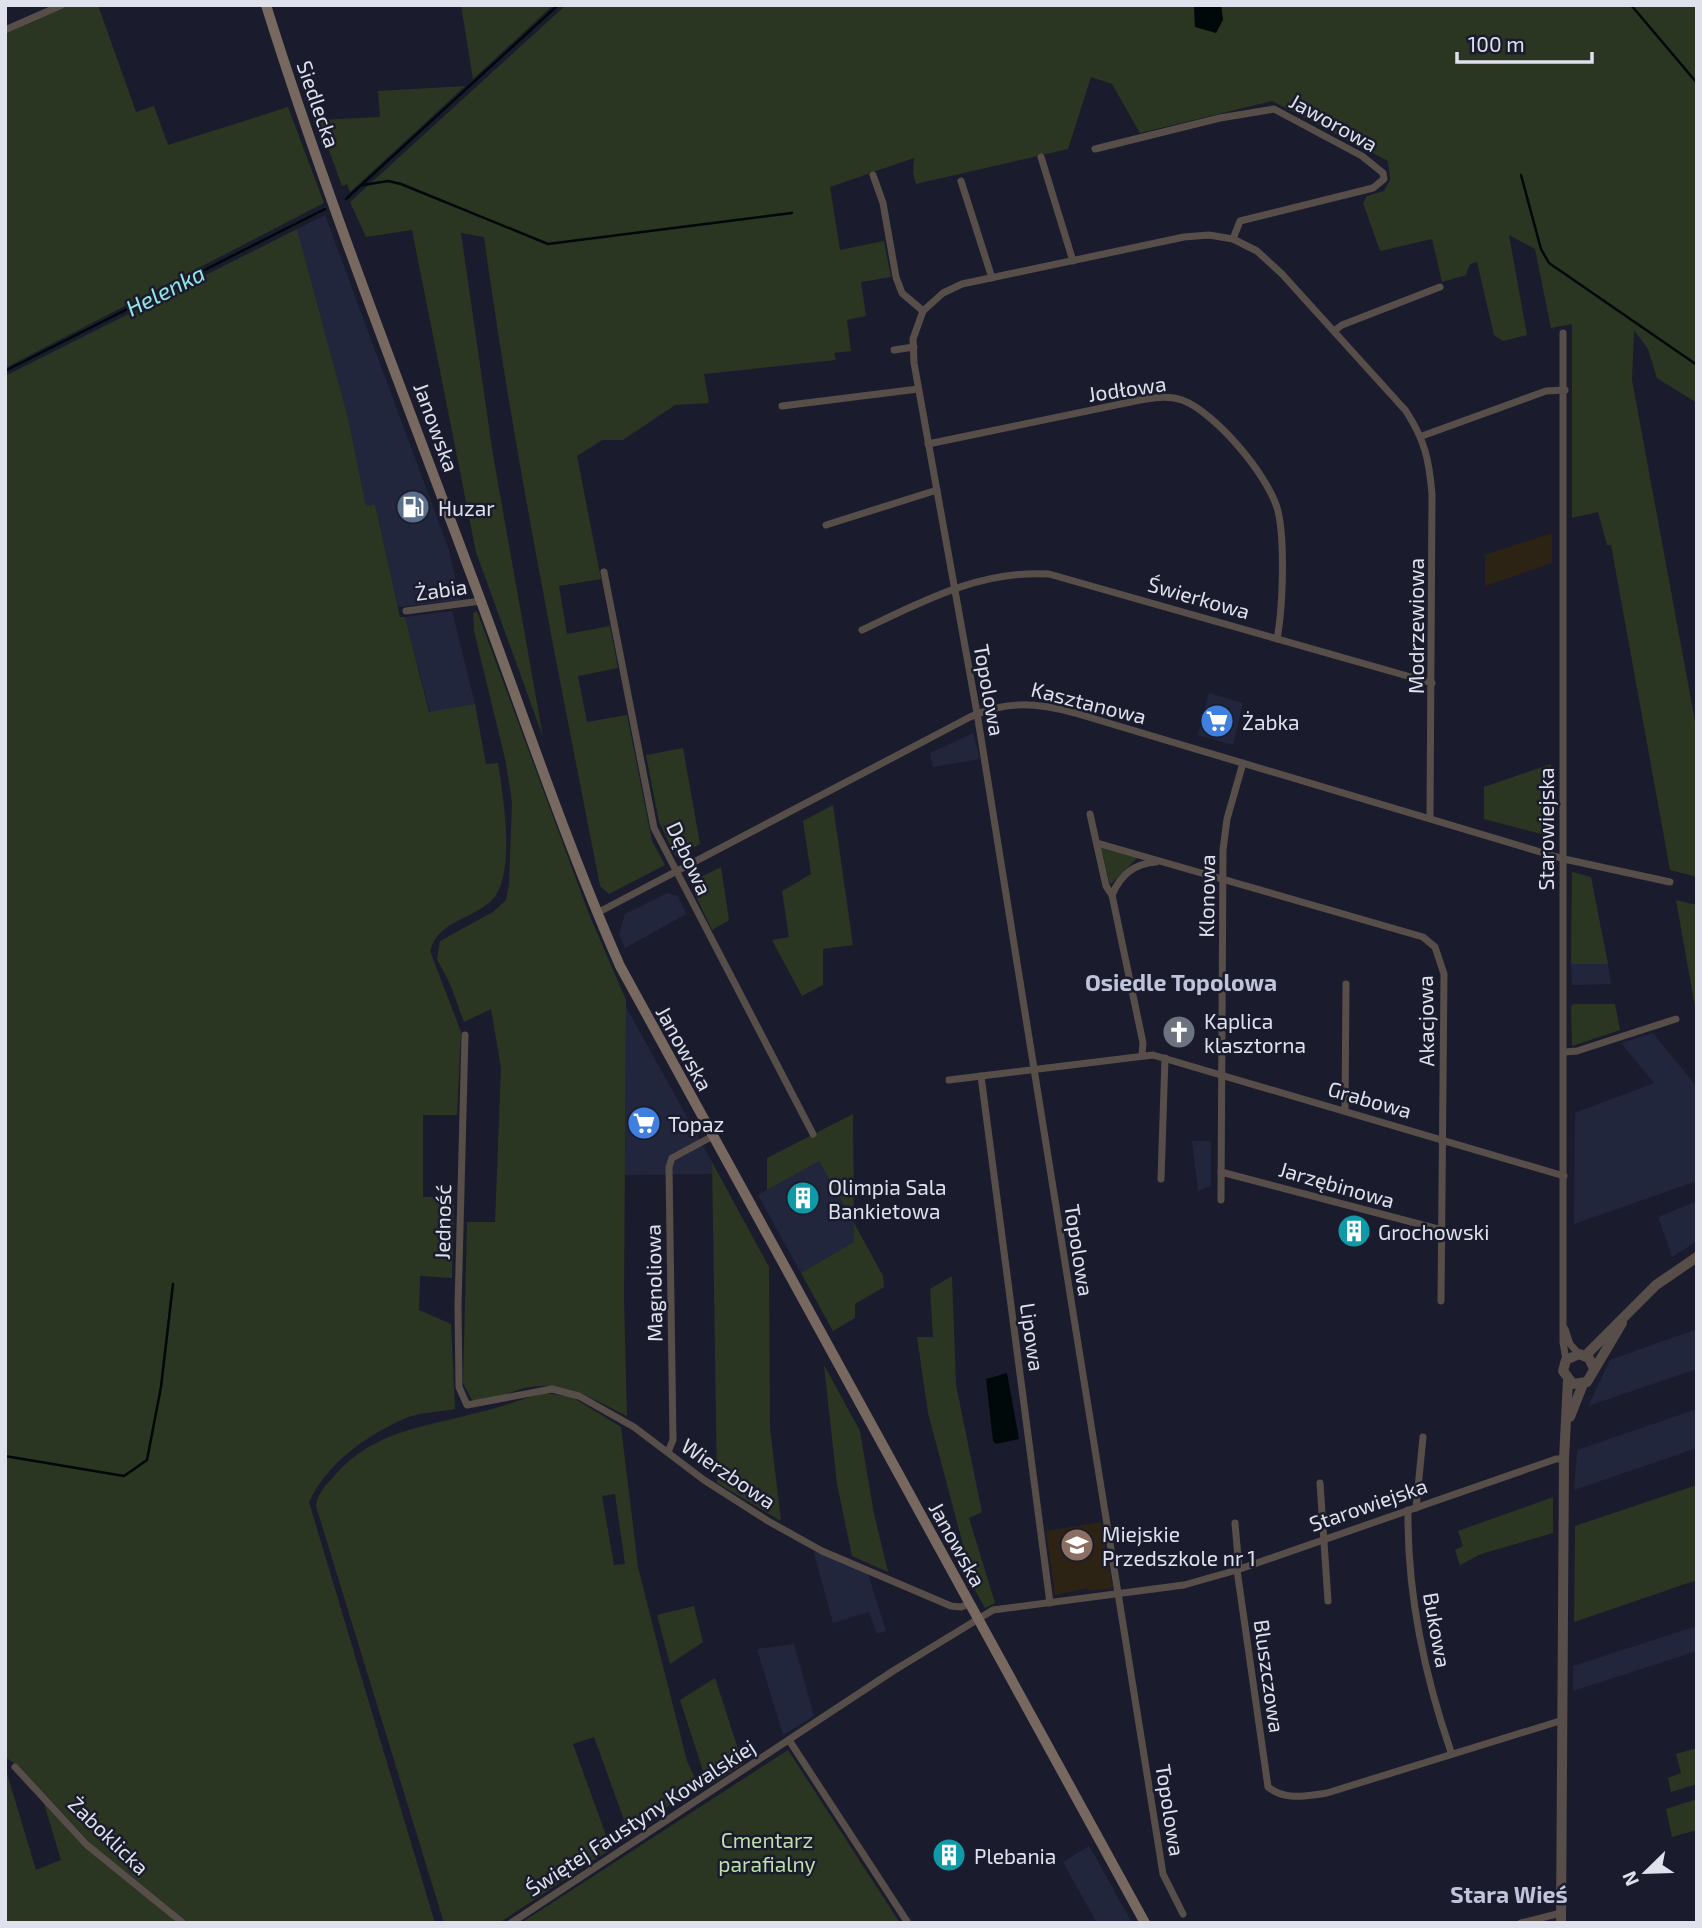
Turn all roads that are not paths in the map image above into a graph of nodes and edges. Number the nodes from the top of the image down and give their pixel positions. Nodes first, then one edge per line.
1 (62, 5) edge
2 (266, 5) edge
3 (5, 30) edge
4 (1095, 149) dead end
5 (1041, 157) dead end
6 (873, 175) dead end
7 (961, 181) dead end
8 (339, 215) joint
9 (1233, 239) junction
10 (1073, 261) junction
11 (992, 278) junction
12 (1440, 287) dead end
13 (923, 311) junction
14 (1334, 331) junction
15 (1563, 333) dead end
16 (914, 347) junction
17 (894, 349) dead end
18 (918, 388) junction
19 (1564, 390) junction
20 (782, 406) dead end
21 (1422, 436) junction
22 (928, 444) junction
23 (937, 490) junction
24 (826, 525) dead end
25 (604, 572) dead end
26 (953, 588) junction
27 (481, 601) junction
28 (406, 611) dead end
29 (862, 630) dead end
30 (1277, 639) junction
31 (1432, 683) junction
32 (977, 713) junction
33 (1243, 763) junction
34 (1090, 814) dead end
35 (1430, 817) junction
36 (1097, 843) junction
37 (1564, 859) junction
38 (1160, 861) junction
39 (677, 872) junction
40 (1223, 879) junction
41 (1670, 882) dead end
42 (1112, 895) junction
43 (597, 913) junction
44 (1346, 984) dead end
45 (1676, 1019) dead end
46 (464, 1035) dead end
47 (1564, 1052) junction
48 (1142, 1054) junction
49 (1165, 1058) junction
50 (1035, 1069) junction
51 (1222, 1074) junction
52 (981, 1076) junction
53 (949, 1080) dead end
54 (1345, 1110) junction
55 (813, 1134) dead end
56 (712, 1137) junction
57 (1443, 1139) junction
58 (1222, 1172) junction
59 (1564, 1176) junction
60 (1161, 1180) dead end
61 (1222, 1200) dead end
62 (1442, 1230) junction
63 (1697, 1257) edge
64 (1441, 1301) dead end
65 (1622, 1323) junction
66 (1564, 1325) junction
67 (1582, 1355) junction
68 (1566, 1360) junction
69 (1594, 1369) junction
70 (1568, 1380) junction
71 (1583, 1384) junction
72 (470, 1407) joint
73 (1566, 1431) junction
74 (1423, 1437) dead end
75 (668, 1452) junction
76 (1564, 1459) junction
77 (1320, 1483) dead end
78 (1412, 1509) junction
79 (1235, 1523) dead end
80 (1324, 1539) junction
81 (1238, 1570) junction
82 (1119, 1594) junction
83 (1328, 1601) dead end
84 (1050, 1603) junction
85 (969, 1604) junction
86 (977, 1618) junction
87 (1563, 1720) junction
88 (789, 1740) junction
89 (1451, 1752) junction
90 (15, 1767) dead end
91 (1183, 1914) dead end
92 (1561, 1918) edge
93 (183, 1923) edge
94 (510, 1923) edge
95 (908, 1923) edge
96 (1145, 1923) edge
97 (1521, 1923) edge

1 - 3 street
2 - 8 main road, Siedlecka
4 - 9 street, Jaworowa
5 - 10 street
6 - 13 street
7 - 11 street
8 - 27 main road, Janowska
9 - 10 street, Modrzewiowa
9 - 14 street, Modrzewiowa
10 - 11 street, Modrzewiowa
11 - 13 street, Modrzewiowa
12 - 14 street
13 - 16 street, Topolowa
14 - 21 street, Modrzewiowa
15 - 19 street, Starowiejska
16 - 17 street
16 - 18 street, Topolowa
18 - 20 street
18 - 22 street, Topolowa
19 - 21 street
19 - 37 street, Starowiejska
21 - 31 street, Modrzewiowa
22 - 23 street, Topolowa
22 - 30 street, Jodłowa
23 - 24 street
23 - 26 street, Topolowa
25 - 39 street, Dębowa
26 - 29 street
26 - 30 street, Świerkowa
26 - 32 street, Topolowa
27 - 28 street, Żabia
27 - 43 main road, Janowska
30 - 31 street, Świerkowa
31 - 35 street, Modrzewiowa
32 - 33 street, Kasztanowa
32 - 39 street, Kasztanowa
32 - 50 street, Topolowa
33 - 35 street, Kasztanowa
33 - 40 street, Klonowa
34 - 36 street
35 - 37 street, Kasztanowa
36 - 38 street, Akacjowa
36 - 42 street
37 - 41 street, Kasztanowa
37 - 47 street, Starowiejska
38 - 40 street, Akacjowa
38 - 42 street
39 - 43 street, Kasztanowa
39 - 55 street, Dębowa
40 - 51 street, Klonowa
40 - 57 street, Akacjowa
42 - 48 street
43 - 56 main road, Janowska
44 - 54 street
45 - 47 street
46 - 72 street, Jedność
47 - 59 street, Starowiejska
48 - 49 street, Grabowa
48 - 50 street, Grabowa
49 - 51 street, Grabowa
49 - 60 street
50 - 52 street, Grabowa
50 - 82 street, Topolowa
51 - 54 street, Grabowa
51 - 58 street, Klonowa
52 - 53 street, Grabowa
52 - 84 street, Lipowa
54 - 57 street, Grabowa
56 - 75 street, Magnoliowa
56 - 85 main road, Janowska
57 - 59 street, Grabowa
57 - 62 street, Akacjowa
58 - 61 street, Klonowa
58 - 62 street, Jarzębinowa
59 - 66 street, Starowiejska
62 - 64 street, Akacjowa
63 - 65 street
65 - 67 street
65 - 69 street
66 - 67 street, Starowiejska
66 - 68 street, Starowiejska
67 - 68 street
67 - 69 street
68 - 70 street
69 - 71 street
70 - 71 street
70 - 73 street
71 - 73 street
72 - 75 street, Wierzbowa
73 - 76 street
74 - 78 street, Bukowa
75 - 85 street, Wierzbowa
76 - 78 street, Starowiejska
76 - 87 street
77 - 80 street
78 - 80 street, Starowiejska
78 - 89 street, Bukowa
79 - 81 street, Bluszczowa
80 - 81 street, Starowiejska
80 - 83 street
81 - 82 street, Starowiejska
81 - 89 street, Bluszczowa
82 - 84 street, Starowiejska
82 - 91 street, Topolowa
84 - 86 street, Świętej Faustyny Kowalskiej
85 - 86 main road, Janowska
86 - 88 street, Świętej Faustyny Kowalskiej
86 - 96 main road, Janowska
87 - 89 street
87 - 92 street
88 - 94 street, Świętej Faustyny Kowalskiej
88 - 95 street
90 - 93 street, Żaboklicka
92 - 97 street

